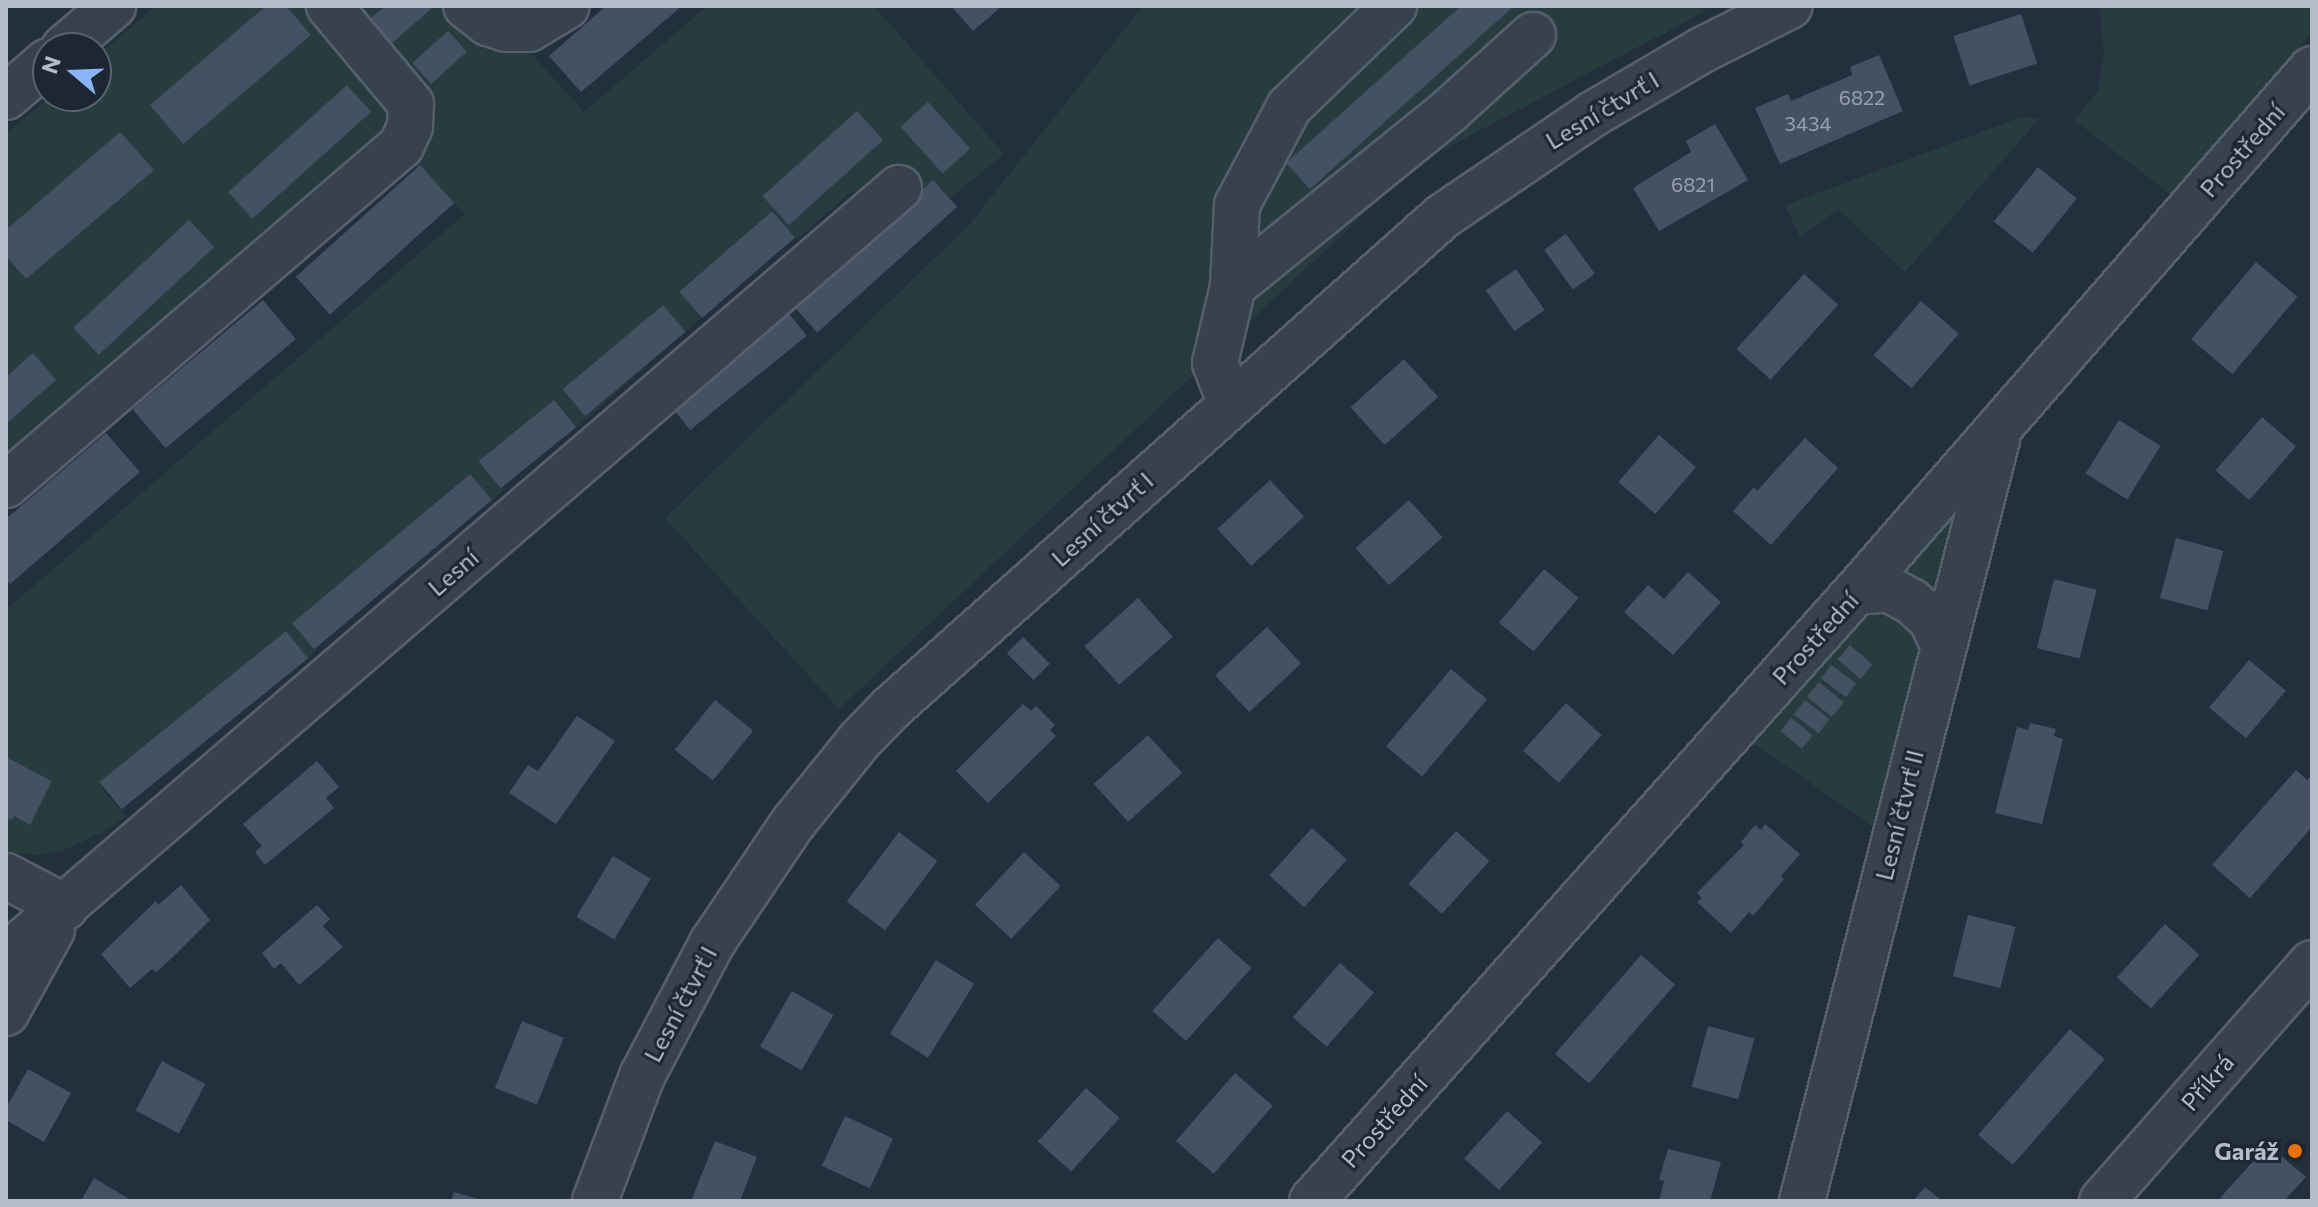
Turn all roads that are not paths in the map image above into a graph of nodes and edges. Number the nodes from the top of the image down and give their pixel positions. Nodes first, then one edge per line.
1 (113, 6) edge
2 (329, 6) edge
3 (466, 6) edge
4 (567, 6) edge
5 (1394, 6) edge
6 (1790, 6) edge
7 (83, 32) edge
8 (1533, 35) dead end
9 (2312, 69) edge
10 (32, 75) edge
11 (6, 97) edge
12 (899, 188) dead end
13 (1233, 286) junction
14 (1231, 404) junction
15 (1999, 429) junction
16 (6, 485) edge
17 (1856, 592) junction
18 (1942, 643) junction
19 (6, 876) edge
20 (65, 907) junction
21 (6, 956) edge
22 (2312, 963) edge
23 (6, 1013) edge
24 (595, 1201) edge
25 (1312, 1201) edge
26 (1802, 1201) edge
27 (2102, 1201) edge

1 - 7 street
2 - 16 street
3 - 4 street
5 - 13 street
6 - 14 street, Lesní čtvrť I
8 - 13 street
9 - 15 street, Prostřední
10 - 11 street
12 - 20 street, Lesní
13 - 14 street
14 - 24 street, Lesní čtvrť I
15 - 17 street, Prostřední
15 - 18 street, Lesní čtvrť II
17 - 18 street
17 - 25 street, Prostřední
18 - 26 street, Lesní čtvrť II
19 - 20 street
20 - 21 street, Lesní
20 - 23 street
22 - 27 street, Příkrá

